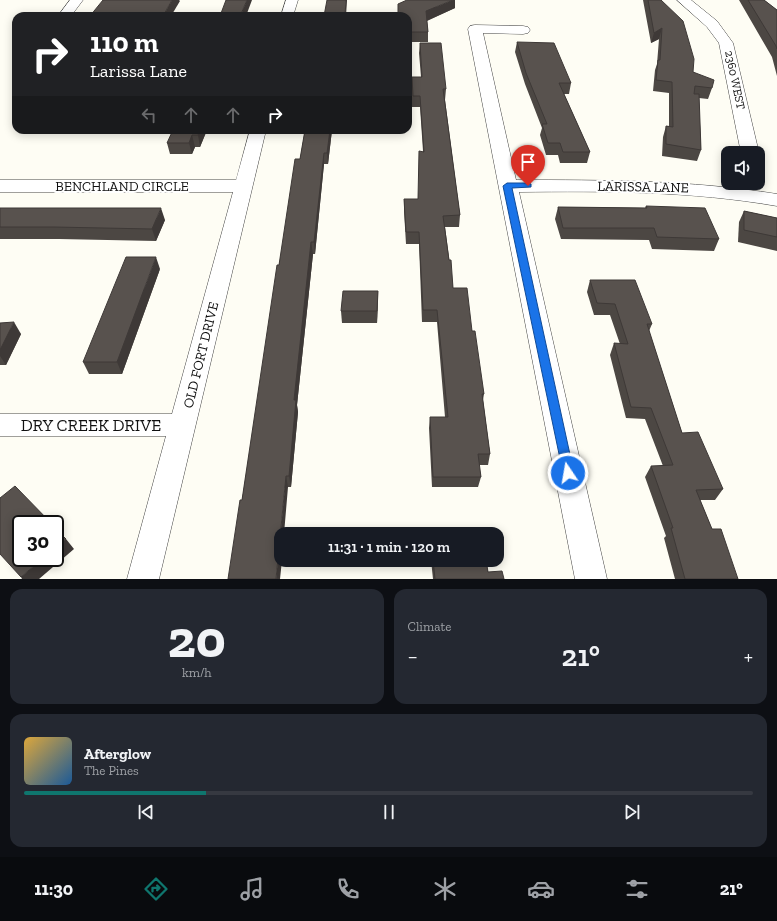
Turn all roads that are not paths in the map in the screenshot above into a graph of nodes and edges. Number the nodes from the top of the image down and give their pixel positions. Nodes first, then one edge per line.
1 (77, 0) edge
2 (292, 0) edge
3 (683, 0) edge
4 (67, 12) edge
5 (289, 12) edge
6 (523, 30) dead end
7 (257, 134) edge
8 (748, 146) edge
9 (0, 186) edge
10 (244, 186) junction
11 (507, 186) junction
12 (758, 190) edge
13 (777, 200) edge
14 (0, 425) edge
15 (183, 425) junction
16 (143, 579) edge
17 (591, 579) edge

1 - 4 street
2 - 5 street
3 - 8 street, 2360 WEST
6 - 11 street
7 - 10 street, OLD FORT DRIVE
9 - 10 street, BENCHLAND CIRCLE
10 - 15 street, OLD FORT DRIVE
11 - 12 street, LARISSA LANE
11 - 17 street
12 - 13 street, LARISSA LANE
14 - 15 street, DRY CREEK DRIVE
15 - 16 street, OLD FORT DRIVE

